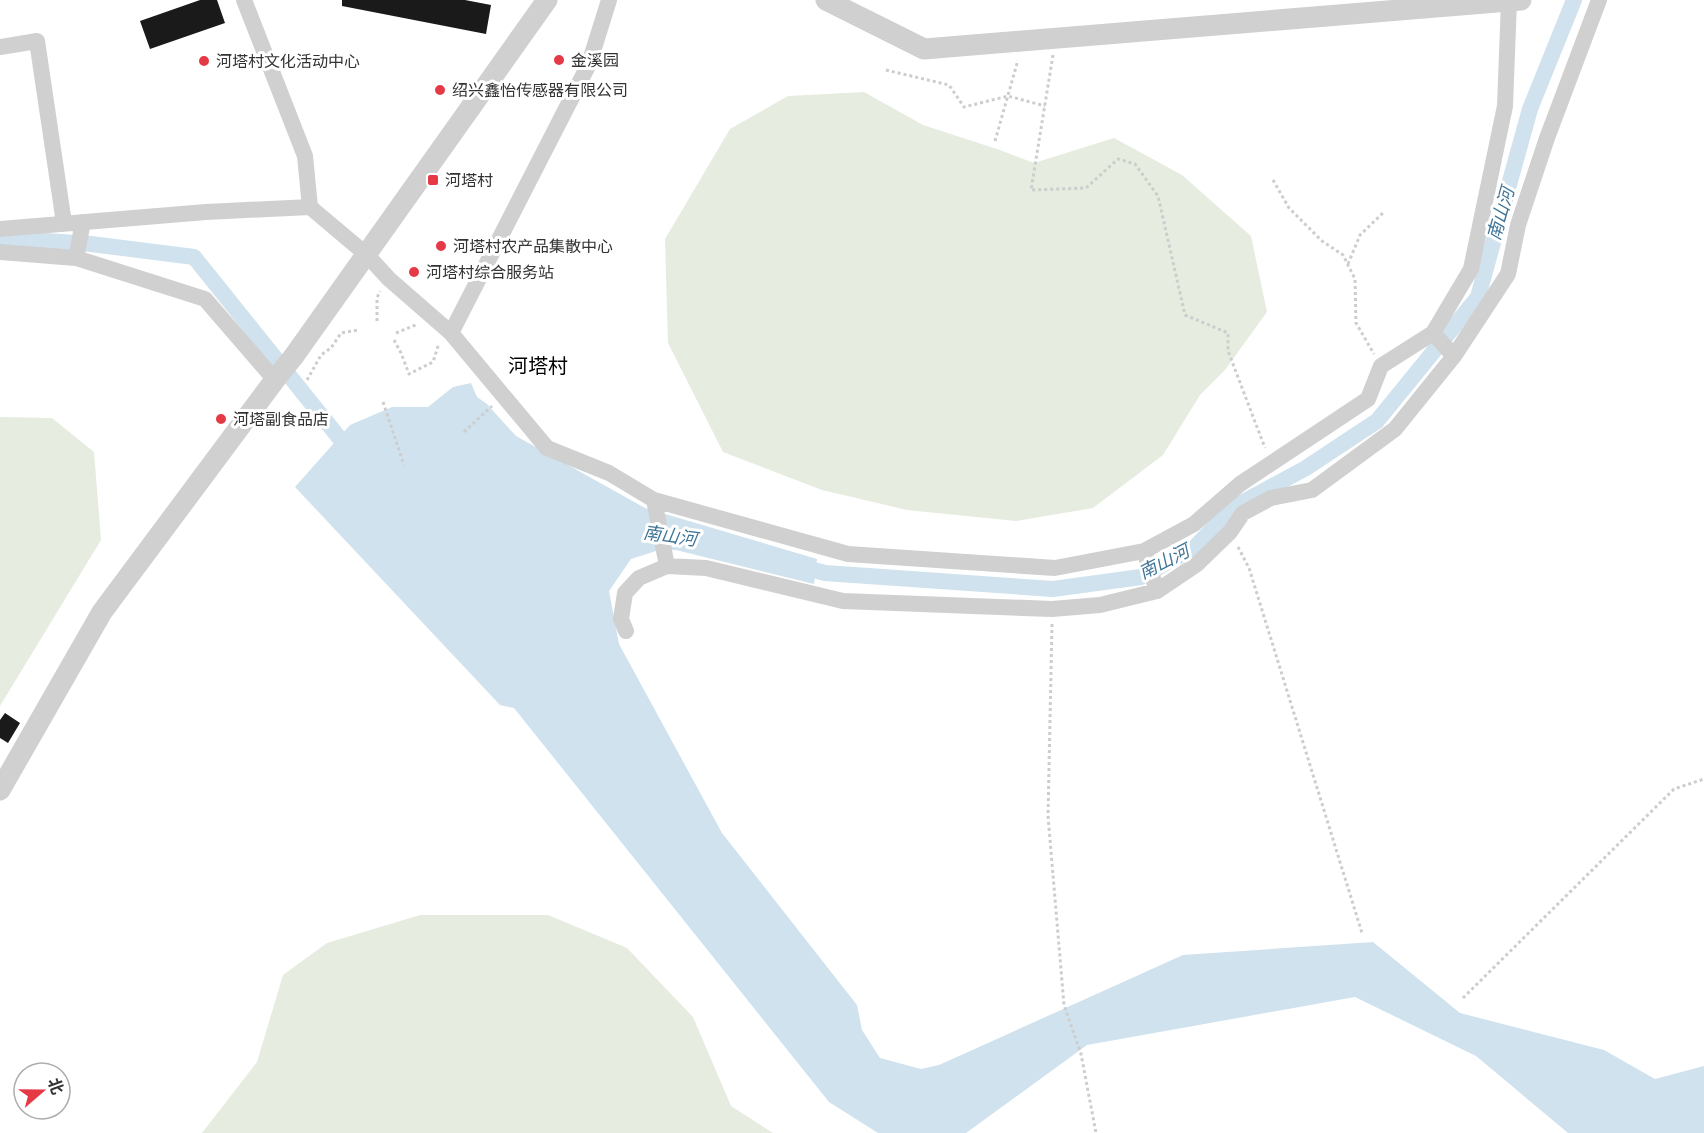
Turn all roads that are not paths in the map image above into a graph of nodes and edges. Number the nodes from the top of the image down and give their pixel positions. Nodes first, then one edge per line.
1 (244, 0) edge
2 (547, 0) edge
3 (609, 0) edge
4 (826, 0) edge
5 (1599, 0) edge
6 (1515, 1) edge
7 (0, 47) edge
8 (310, 207) junction
9 (83, 222) junction
10 (64, 223) junction
11 (0, 229) edge
12 (0, 252) edge
13 (367, 255) junction
14 (76, 258) junction
15 (443, 326) junction
16 (1433, 333) junction
17 (1454, 356) junction
18 (276, 378) junction
19 (654, 500) junction
20 (1144, 551) junction
21 (667, 566) junction
22 (1157, 591) junction
23 (626, 631) dead end
24 (0, 790) edge

1 - 8 street
2 - 13 street
3 - 15 street
4 - 6 street
5 - 17 street
6 - 16 street
7 - 10 street
8 - 9 street
8 - 13 street
9 - 10 street
9 - 14 street
10 - 11 street
12 - 14 street
13 - 15 street
13 - 18 street, bridge
14 - 18 street
15 - 19 street
16 - 17 street
16 - 20 street
17 - 22 street
18 - 24 street
19 - 20 street
19 - 21 street
20 - 22 street
21 - 22 street
21 - 23 street

